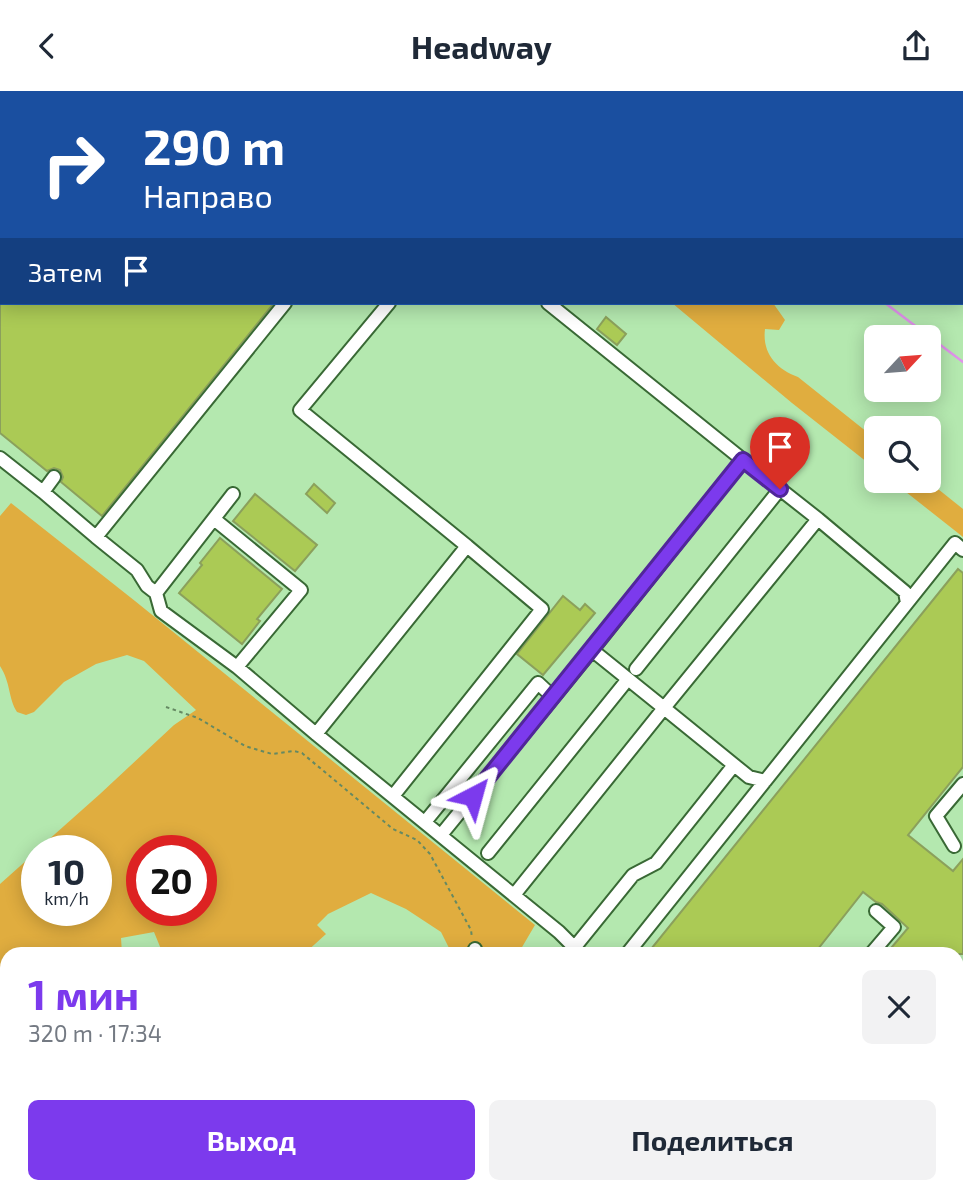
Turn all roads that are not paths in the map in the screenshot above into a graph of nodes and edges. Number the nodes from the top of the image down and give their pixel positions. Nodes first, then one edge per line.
1 (283, 305) edge
2 (386, 305) edge
3 (550, 305) edge
4 (0, 458) edge
5 (743, 460) junction
6 (54, 477) dead end
7 (780, 489) junction
8 (43, 492) junction
9 (233, 494) dead end
10 (214, 519) junction
11 (818, 519) junction
12 (96, 537) junction
13 (467, 546) junction
14 (963, 550) edge
15 (156, 593) junction
16 (907, 603) junction
17 (592, 649) junction
18 (237, 667) junction
19 (632, 674) junction
20 (553, 697) junction
21 (664, 708) junction
22 (316, 734) junction
23 (734, 765) junction
24 (765, 781) junction
25 (963, 784) edge
26 (393, 796) junction
27 (425, 822) junction
28 (441, 835) junction
29 (954, 846) dead end
30 (488, 853) dead end
31 (514, 895) junction
32 (876, 911) dead end
33 (571, 947) edge
34 (579, 947) edge
35 (633, 947) edge
36 (877, 947) edge

1 - 12 street
2 - 13 street
3 - 5 street
4 - 8 street
5 - 7 street
5 - 17 street
6 - 8 street
7 - 11 street
7 - 19 street
8 - 12 street
9 - 10 street
10 - 15 street
10 - 18 street
11 - 16 street
11 - 21 street
12 - 15 street
13 - 22 street
13 - 26 street
14 - 16 street
15 - 18 street
16 - 24 street
17 - 19 street
17 - 20 street
18 - 22 street
19 - 21 street
19 - 30 street
20 - 27 street
20 - 28 street
21 - 23 street
21 - 31 street
22 - 26 street
23 - 24 street
23 - 34 street
24 - 35 street
25 - 29 street
26 - 27 street
27 - 28 street
28 - 31 street
31 - 33 street
32 - 36 street

